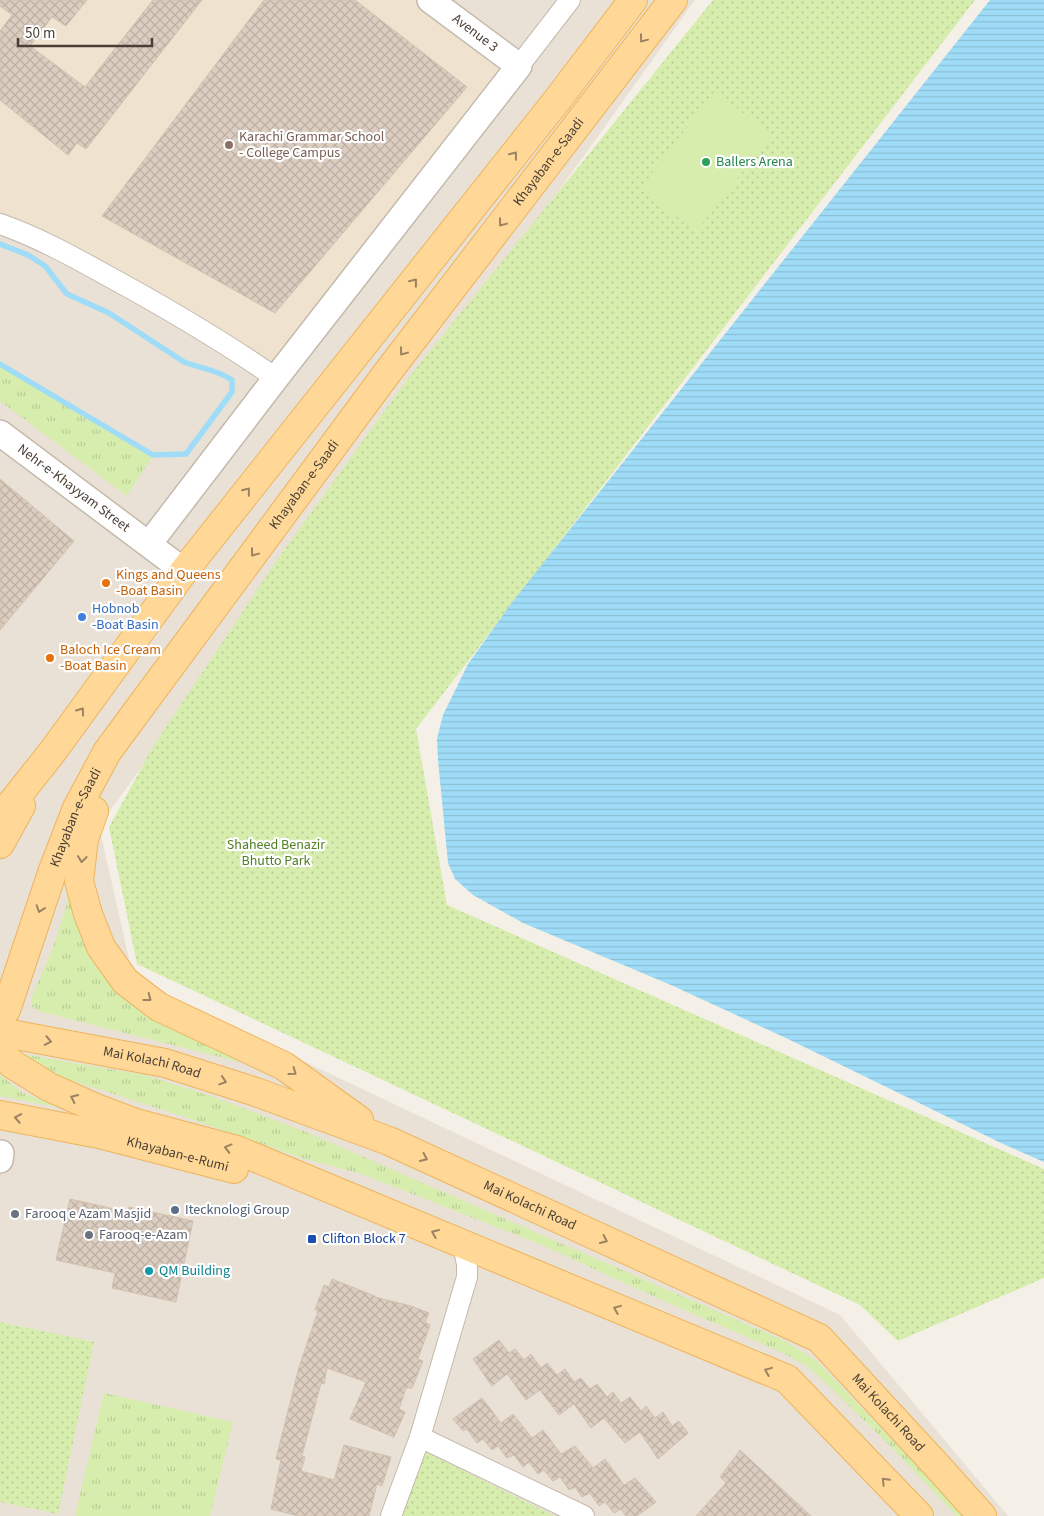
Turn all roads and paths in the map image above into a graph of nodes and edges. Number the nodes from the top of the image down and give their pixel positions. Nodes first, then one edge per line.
1 (430, 0) edge
2 (570, 0) edge
3 (633, 0) edge
4 (673, 0) edge
5 (519, 66) junction
6 (0, 224) edge
7 (276, 378) junction
8 (2, 439) edge
9 (148, 544) junction
10 (184, 571) junction
11 (134, 715) junction
12 (53, 751) junction
13 (0, 818) edge
14 (0, 844) edge
15 (2, 1020) edge
16 (0, 1052) edge
17 (0, 1115) edge
18 (389, 1141) junction
19 (354, 1200) junction
20 (463, 1245) junction
21 (420, 1437) junction
22 (391, 1516) edge
23 (584, 1516) edge
24 (919, 1516) edge
25 (982, 1516) edge

1 - 5 street, Avenue 3
2 - 5 street
10 -> 3 main road
4 -> 11 main road, Khayaban-e-Saadi
5 - 7 street
6 - 7 street
7 - 9 street
8 - 9 street, Nehr-e-Khayyam Street
9 - 10 street, Nehr-e-Khayyam Street
12 -> 10 main road
11 -> 15 main road, Khayaban-e-Saadi
11 -> 18 main road
12 - 13 main road
12 - 14 main road
15 -> 18 main road, Mai Kolachi Road
19 -> 16 main road
19 -> 17 main road, Khayaban-e-Rumi
18 -> 25 main road, Mai Kolachi Road
20 -> 19 main road
20 - 21 street
24 -> 20 main road
21 - 22 street
21 - 23 street

